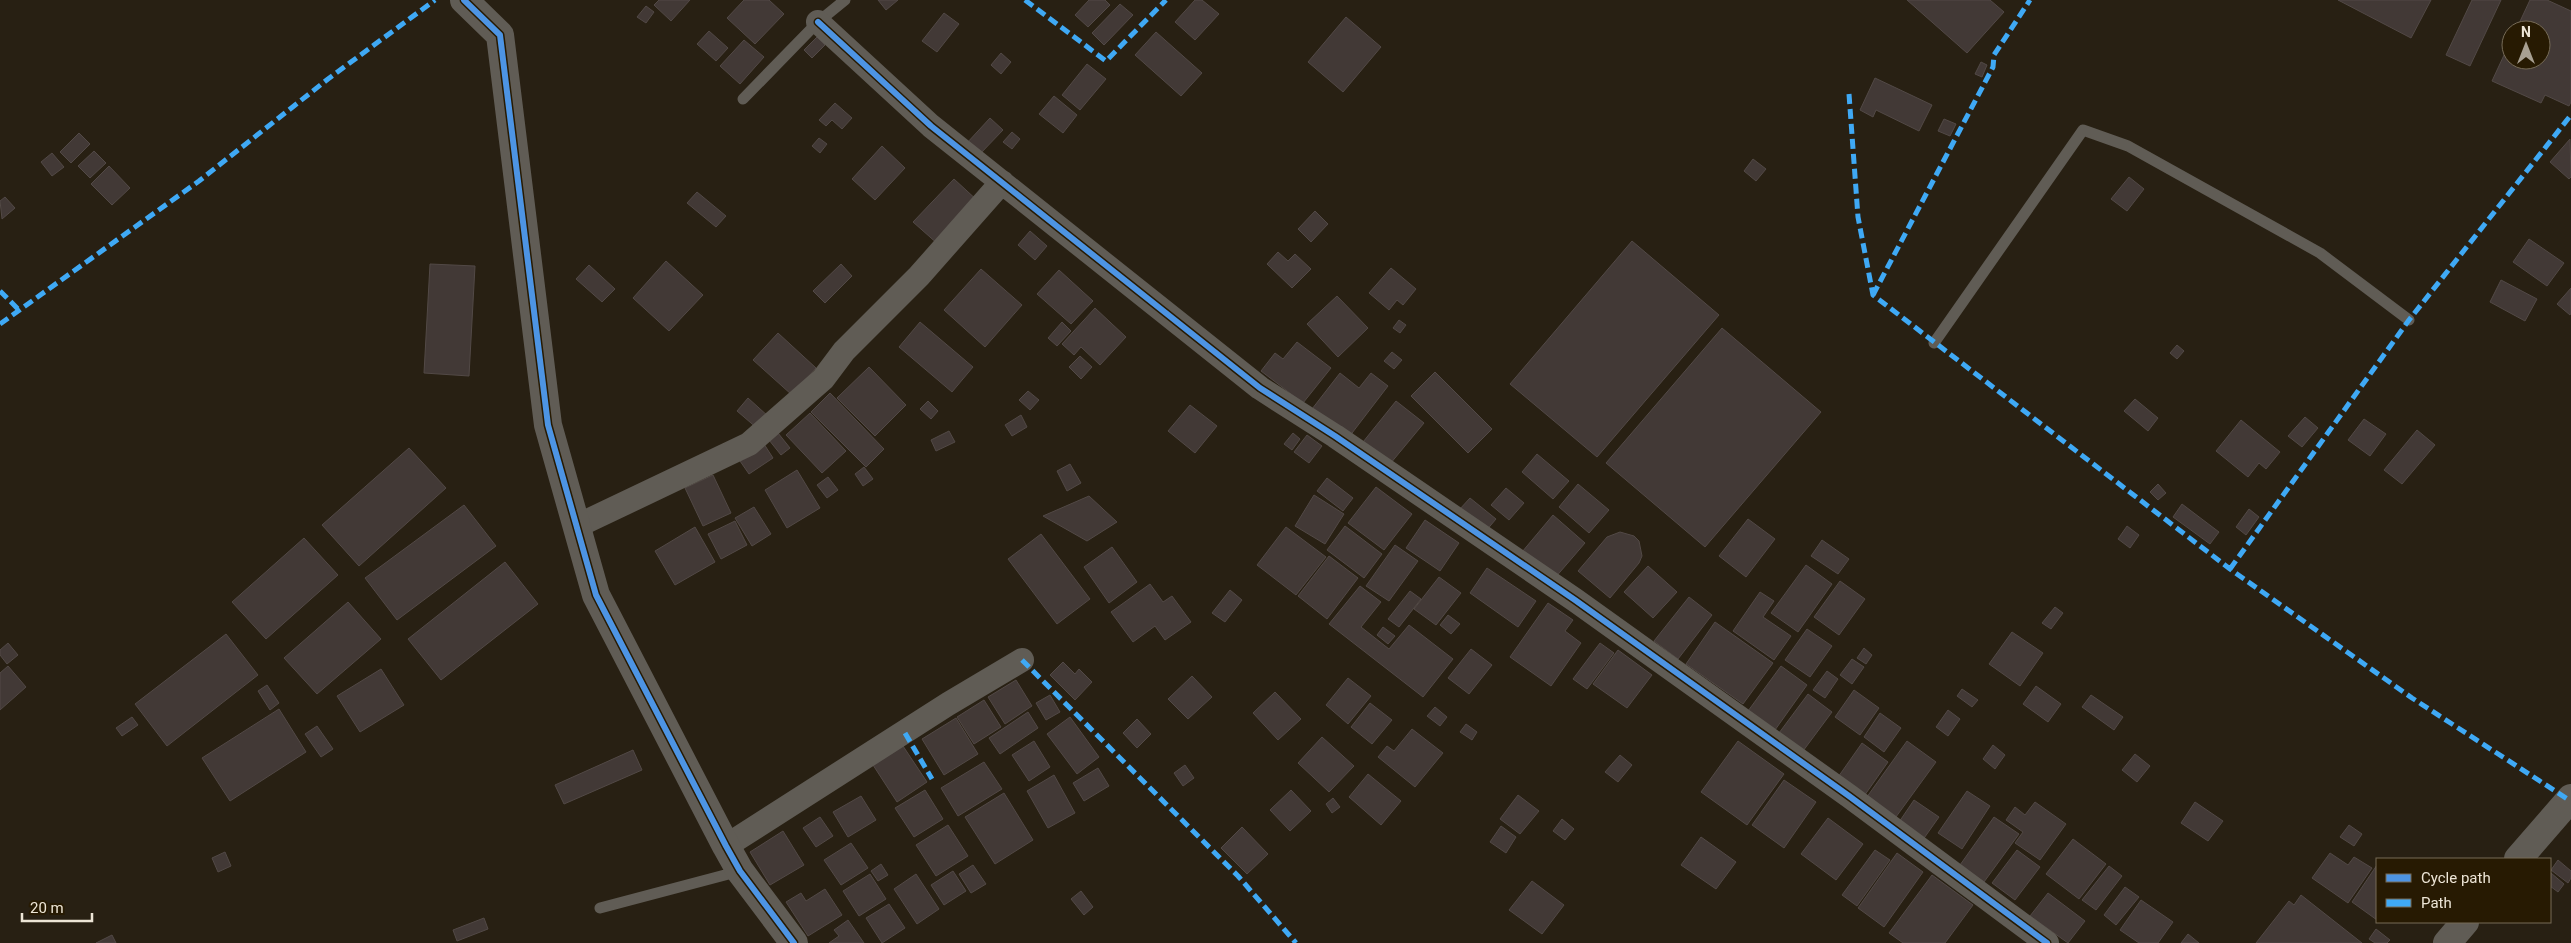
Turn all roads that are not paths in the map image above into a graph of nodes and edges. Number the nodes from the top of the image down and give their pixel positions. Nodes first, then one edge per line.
1 (464, 0) edge
2 (845, 0) edge
3 (818, 22) junction
4 (743, 99) dead end
5 (1002, 182) junction
6 (2409, 320) dead end
7 (1934, 343) dead end
8 (577, 526) junction
9 (1022, 660) dead end
10 (2571, 798) edge
11 (726, 846) junction
12 (2519, 858) edge
13 (740, 871) junction
14 (600, 908) dead end
15 (2464, 923) edge
16 (794, 943) edge
17 (2047, 943) edge
18 (2447, 943) edge

1 - 8 street
2 - 3 lane
3 - 4 lane
3 - 5 street
5 - 8 street
5 - 17 street
6 - 7 lane
8 - 11 street
9 - 11 street
10 - 12 street
11 - 13 street
13 - 14 lane
13 - 16 street
15 - 18 street

